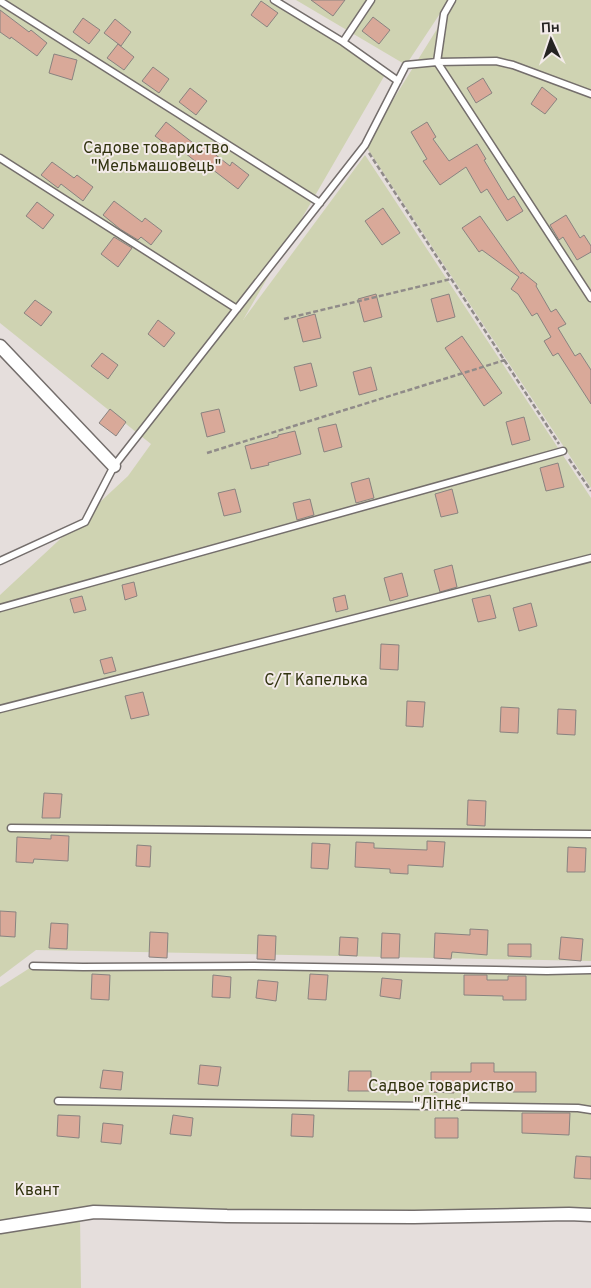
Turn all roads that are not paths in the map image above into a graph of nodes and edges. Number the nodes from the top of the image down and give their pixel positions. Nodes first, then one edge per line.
1 (274, 0) edge
2 (371, 0) edge
3 (452, 0) edge
4 (0, 1) edge
5 (343, 42) junction
6 (437, 62) junction
7 (398, 81) junction
8 (591, 94) edge
9 (0, 158) edge
10 (320, 203) junction
11 (591, 298) edge
12 (237, 309) junction
13 (0, 346) edge
14 (563, 451) road end
15 (114, 466) junction
16 (591, 558) edge
17 (0, 561) edge
18 (0, 608) edge
19 (0, 709) edge
20 (10, 828) dead end
21 (591, 834) edge
22 (33, 966) dead end
23 (591, 970) edge
24 (58, 1101) dead end
25 (591, 1110) edge
26 (591, 1216) edge
27 (0, 1227) edge

1 - 5 lane
2 - 5 lane
3 - 6 lane
4 - 10 lane
5 - 7 lane
6 - 7 lane
6 - 8 lane
6 - 11 lane
7 - 10 lane
9 - 12 lane
10 - 12 lane
12 - 15 lane
13 - 15 street
14 - 18 lane
15 - 17 lane
16 - 19 lane
20 - 21 lane
22 - 23 lane
24 - 25 lane
26 - 27 street

